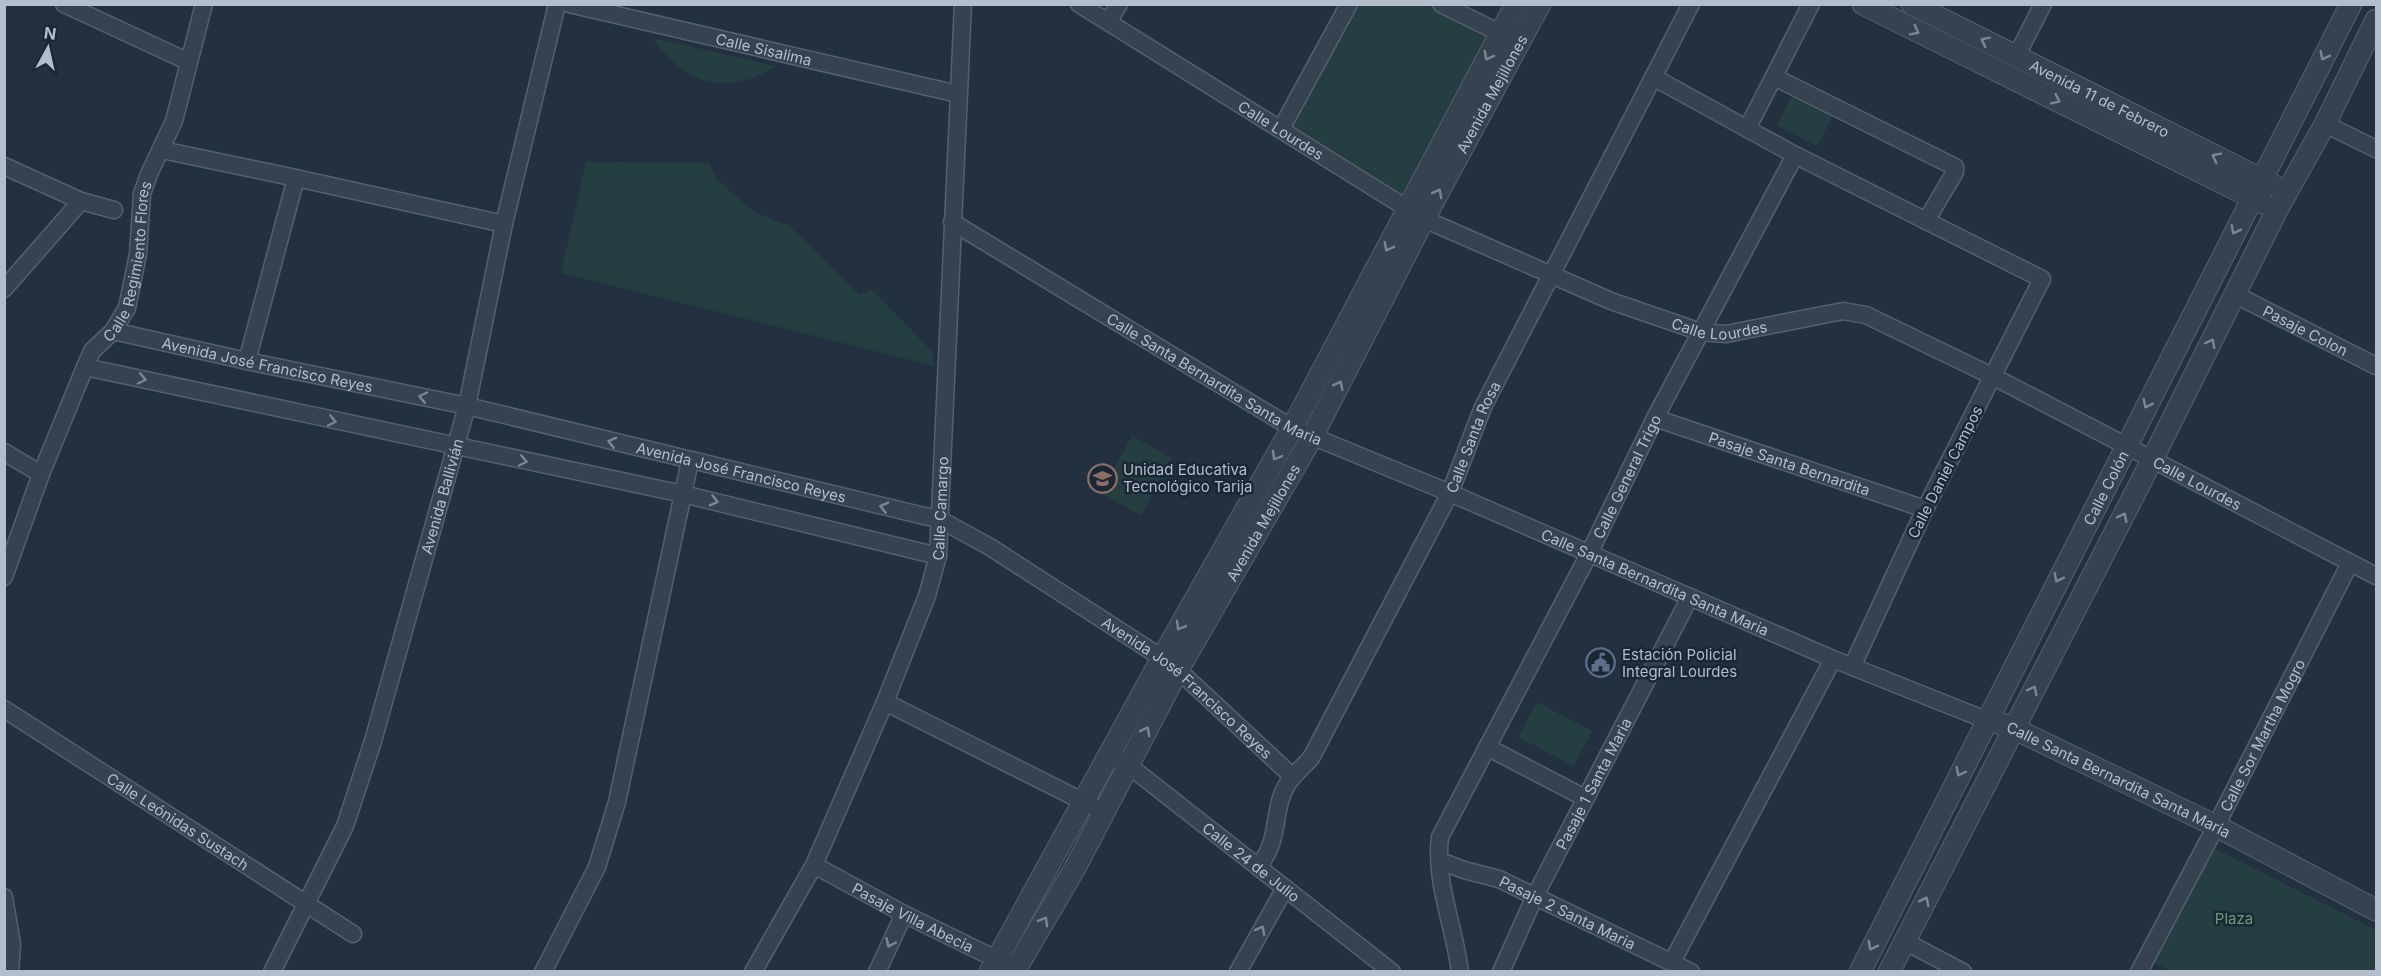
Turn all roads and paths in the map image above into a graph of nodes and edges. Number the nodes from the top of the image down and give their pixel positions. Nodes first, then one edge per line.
1 (64, 4) edge
2 (204, 4) edge
3 (557, 4) edge
4 (569, 4) edge
5 (963, 4) edge
6 (1079, 4) edge
7 (1119, 4) edge
8 (1349, 4) edge
9 (1441, 4) edge
10 (1516, 4) edge
11 (1540, 4) edge
12 (1691, 4) edge
13 (1811, 4) edge
14 (1863, 4) edge
15 (1912, 4) edge
16 (2043, 4) edge
17 (2351, 4) edge
18 (2376, 20) edge
19 (1109, 21) junction
20 (1500, 33) junction
21 (1518, 46) junction
22 (2016, 57) junction
23 (189, 62) junction
24 (1653, 77) junction
25 (1774, 77) junction
26 (958, 94) junction
27 (2325, 124) junction
28 (1281, 129) junction
29 (1747, 129) junction
30 (2376, 149) edge
31 (162, 150) junction
32 (1795, 154) junction
33 (4, 166) edge
34 (296, 178) junction
35 (2256, 188) junction
36 (2288, 190) junction
37 (81, 201) junction
38 (114, 210) dead end
39 (2277, 210) junction
40 (1417, 213) junction
41 (1926, 221) junction
42 (952, 222) junction
43 (504, 224) junction
44 (1550, 274) junction
45 (4, 289) edge
46 (2236, 295) junction
47 (113, 331) junction
48 (1701, 332) junction
49 (247, 361) junction
50 (2376, 366) edge
51 (85, 367) junction
52 (1994, 376) junction
53 (467, 406) junction
54 (1655, 418) junction
55 (1292, 428) junction
56 (1312, 437) junction
57 (2126, 446) junction
58 (457, 448) junction
59 (4, 452) edge
60 (2152, 460) junction
61 (690, 461) junction
62 (41, 474) junction
63 (1450, 493) junction
64 (683, 494) junction
65 (1925, 509) junction
66 (941, 520) junction
67 (1590, 554) junction
68 (938, 556) junction
69 (2350, 563) junction
70 (2375, 571) edge
71 (4, 577) edge
72 (1689, 597) junction
73 (1833, 659) junction
74 (1170, 664) junction
75 (1852, 666) junction
76 (885, 702) junction
77 (4, 709) edge
78 (1986, 720) junction
79 (2013, 728) junction
80 (1487, 747) junction
81 (1108, 755) junction
82 (1128, 765) junction
83 (1293, 777) junction
84 (1586, 798) junction
85 (1083, 800) junction
86 (1104, 812) junction
87 (2216, 826) junction
88 (1440, 861) junction
89 (814, 865) junction
90 (1258, 867) junction
91 (1285, 888) junction
92 (1535, 896) junction
93 (4, 897) edge
94 (307, 905) junction
95 (2376, 910) edge
96 (904, 914) junction
97 (352, 934) dead end
98 (1904, 941) junction
99 (1672, 962) junction
100 (993, 966) edge
101 (1015, 970) edge
102 (10, 972) edge
103 (272, 972) edge
104 (543, 972) edge
105 (753, 972) edge
106 (877, 972) edge
107 (1238, 972) edge
108 (1392, 972) edge
109 (1460, 972) edge
110 (1501, 972) edge
111 (1691, 972) edge
112 (1860, 972) edge
113 (1889, 972) edge
114 (1963, 972) edge
115 (2139, 972) edge

1 - 23 street
2 - 23 street, Calle Regimiento Flores
3 - 43 street, Avenida Ballivián
4 - 26 street, Calle Sisalima
5 - 26 street, Calle Camargo
6 - 19 street, Calle Lourdes
7 - 19 street
8 - 28 street
9 - 20 street
10 - 20 street, Avenida Mejillones
11 - 21 street, Avenida Mejillones
12 - 24 street, Calle Santa Rosa
13 - 25 street
14 -> 35 street
22 -> 15 street, Avenida 11 de Febrero
16 - 22 street
17 -> 35 street, Calle Colón
18 - 27 street, Calle Colón
19 - 28 street, Calle Lourdes
20 - 21 street
20 -> 40 street, Avenida Mejillones
40 -> 21 street, Avenida Mejillones
35 -> 22 street, Avenida 11 de Febrero
23 - 31 street, Calle Regimiento Flores
24 - 29 street
24 - 44 street, Calle Santa Rosa
25 - 29 street
25 - 41 street
26 - 42 street, Calle Camargo
27 - 30 street
27 - 36 street, Calle Colón
28 - 40 street, Calle Lourdes
29 - 32 street
31 - 34 street
31 - 47 street, Calle Regimiento Flores
32 - 41 street
32 - 48 street, Calle General Trigo
33 - 37 street
34 - 43 street
34 - 49 street
35 - 36 street, Avenida 11 de Febrero
35 - 39 street
35 -> 57 street, Calle Colón
36 - 39 street, Calle Colón
37 - 38 street
37 - 45 street
39 - 46 street, Calle Colón
40 - 44 street, Calle Lourdes
40 -> 55 street, Avenida Mejillones
56 -> 40 street, Avenida Mejillones
41 - 52 street, Calle Daniel Campos
42 - 55 street, Calle Santa Bernardita Santa Maria
42 - 66 street, Calle Camargo
43 - 53 street, Avenida Ballivián
44 - 48 street, Calle Lourdes
44 - 63 street, Calle Santa Rosa
46 - 50 street, Pasaje Colon
60 -> 46 street, Calle Colón
47 - 49 street, Avenida José Francisco Reyes
47 - 51 street, Calle Regimiento Flores
48 - 52 street, Calle Lourdes
48 - 54 street, Calle General Trigo
53 -> 49 street, Avenida José Francisco Reyes
51 -> 58 street
51 - 62 street, Calle Regimiento Flores
52 - 57 street, Calle Lourdes
52 - 65 street, Calle Daniel Campos
53 - 58 street, Avenida Ballivián
61 -> 53 street, Avenida José Francisco Reyes
54 - 65 street, Pasaje Santa Bernardita
54 - 67 street, Calle General Trigo
55 - 56 street, Calle Santa Bernardita Santa Maria
55 -> 74 street, Avenida Mejillones
56 - 63 street, Calle Santa Bernardita Santa Maria
56 - 74 street, Avenida Mejillones
57 - 60 street, Calle Lourdes
57 -> 78 street, Calle Colón
58 -> 64 street
58 - 94 street, Avenida Ballivián
59 - 62 street
60 - 69 street, Calle Lourdes
79 -> 60 street, Calle Colón
61 - 64 street
66 -> 61 street, Avenida José Francisco Reyes
62 - 71 street, Calle Regimiento Flores
63 - 67 street, Calle Santa Bernardita Santa Maria
63 - 83 street, Calle Santa Rosa
64 -> 68 street
64 - 104 street
65 - 75 street, Calle Daniel Campos
66 - 68 street, Calle Camargo
66 - 74 street, Avenida José Francisco Reyes
67 - 72 street, Calle Santa Bernardita Santa Maria
67 - 80 street, Calle General Trigo
68 - 76 street, Calle Camargo
69 - 70 street, Calle Lourdes
69 - 87 street, Calle Sor Martha Mogro
72 - 73 street, Calle Santa Bernardita Santa Maria
72 - 84 street, Pasaje 1 Santa Maria
73 - 75 street, Calle Santa Bernardita Santa Maria
73 - 99 street
74 - 81 street, Avenida Mejillones
82 -> 74 street, Avenida Mejillones
74 - 83 street, Avenida José Francisco Reyes
75 - 78 street, Calle Santa Bernardita Santa Maria
76 - 85 street
76 - 89 street, Calle Camargo
77 - 94 street, Calle Leónidas Sustach
78 - 79 street, Calle Santa Bernardita Santa Maria
78 -> 112 street, Calle Colón
79 - 87 street, Calle Santa Bernardita Santa Maria
98 -> 79 street, Calle Colón
80 - 84 street
80 - 88 street, Calle General Trigo
81 - 82 street, Calle 24 de Julio
81 - 85 street, Avenida Mejillones
82 - 86 street, Avenida Mejillones
82 - 90 street, Calle 24 de Julio
83 - 90 street, Calle Santa Rosa
84 - 92 street, Pasaje 1 Santa Maria
85 - 86 street
85 - 100 street, Avenida Mejillones
101 -> 86 street, Avenida Mejillones
87 - 95 street, Calle Santa Bernardita Santa Maria
87 - 115 street, Calle Sor Martha Mogro
88 - 92 street, Pasaje 2 Santa Maria
88 - 109 street, Calle General Trigo
89 - 96 street, Pasaje Villa Abecia
89 - 105 street, Calle Camargo
90 - 91 street, Calle 24 de Julio
107 -> 91 street
91 - 108 street, Calle 24 de Julio
92 - 99 street, Pasaje 2 Santa Maria
92 - 110 street, Pasaje 1 Santa Maria
93 - 102 street
94 - 97 street, Calle Leónidas Sustach
94 - 103 street, Avenida Ballivián
96 - 100 street, Pasaje Villa Abecia
96 -> 106 street
98 - 113 street, Calle Colón
98 - 114 street
99 - 111 street, Pasaje 2 Santa Maria
100 - 101 street, Pasaje Villa Abecia

